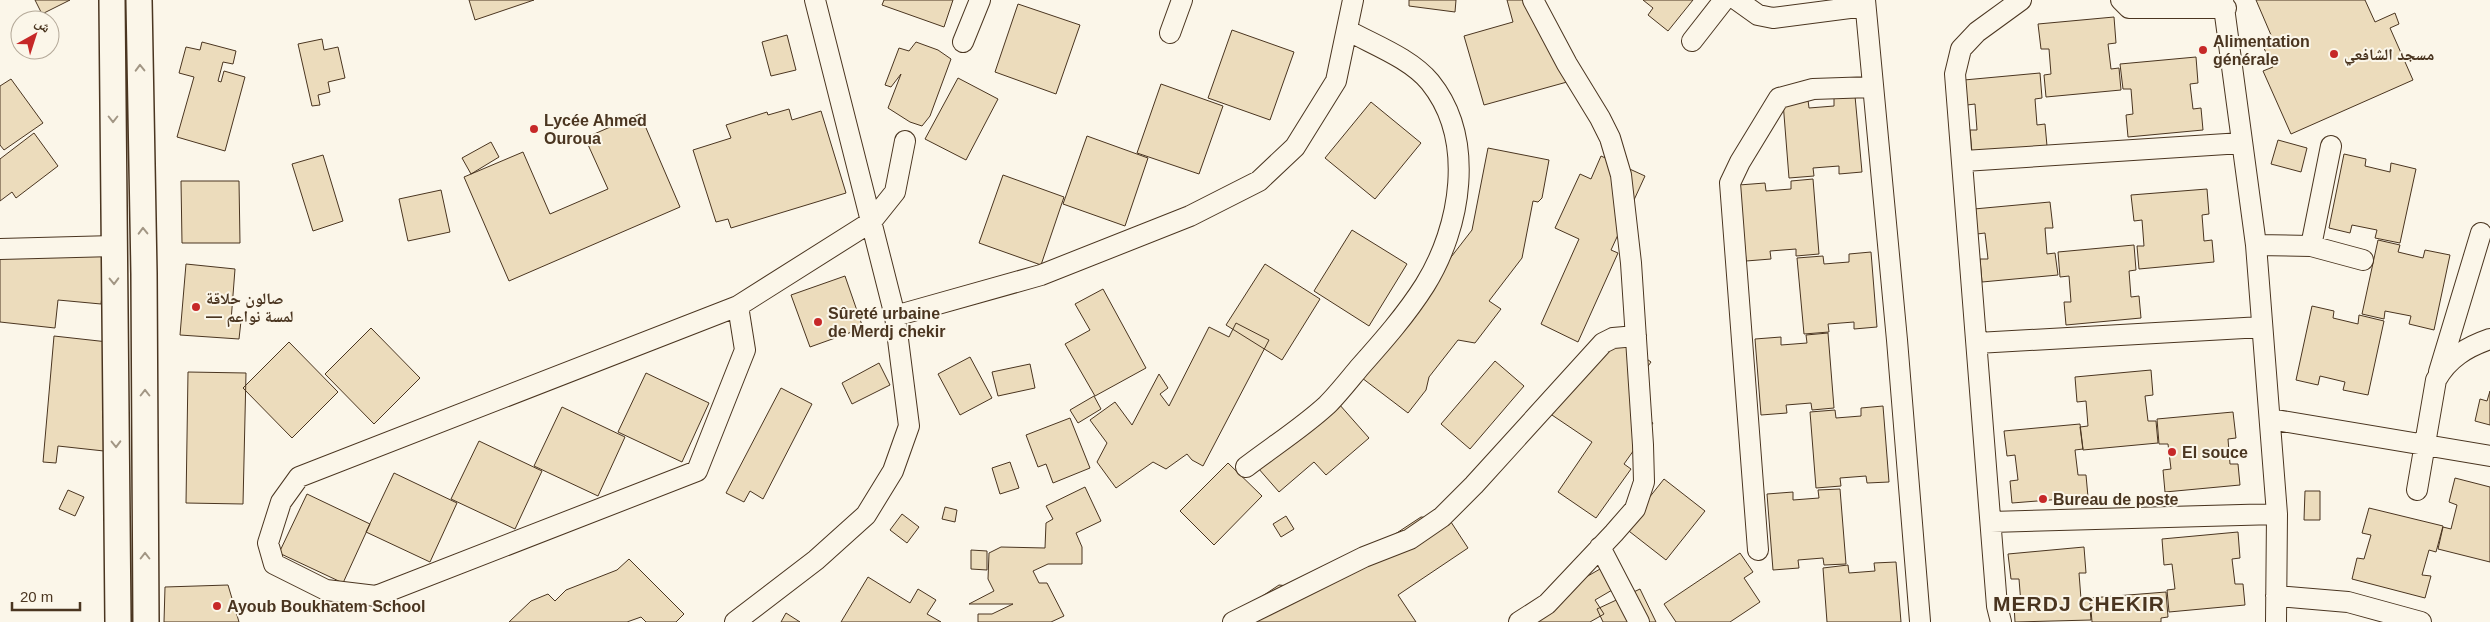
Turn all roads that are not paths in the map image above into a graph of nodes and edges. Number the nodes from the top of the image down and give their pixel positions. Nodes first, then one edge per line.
1 (112, 0) edge
2 (139, 0) edge
3 (815, 0) edge
4 (980, 0) edge
5 (1182, 0) edge
6 (1353, 0) edge
7 (1533, 0) edge
8 (1724, 0) edge
9 (1737, 0) edge
10 (2020, 0) edge
11 (2121, 0) edge
12 (1865, 3) edge
13 (2224, 4) edge
14 (1347, 30) junction
15 (1170, 34) dead end
16 (1692, 41) dead end
17 (963, 42) dead end
18 (1872, 87) junction
19 (905, 141) dead end
20 (2242, 144) junction
21 (2330, 146) dead end
22 (1964, 161) junction
23 (871, 222) junction
24 (2481, 233) dead end
25 (114, 246) junction
26 (2256, 246) junction
27 (2311, 246) junction
28 (0, 249) edge
29 (2362, 260) dead end
30 (738, 306) junction
31 (895, 316) junction
32 (2262, 327) junction
33 (1636, 336) junction
34 (2490, 339) edge
35 (1977, 342) junction
36 (2436, 380) junction
37 (2270, 419) junction
38 (2426, 444) junction
39 (2490, 456) edge
40 (1246, 467) dead end
41 (2417, 490) dead end
42 (2277, 514) junction
43 (1991, 522) junction
44 (1600, 548) junction
45 (1758, 550) dead end
46 (2276, 596) junction
47 (1920, 621) edge
48 (118, 622) edge
49 (146, 622) edge
50 (735, 622) edge
51 (1233, 622) edge
52 (1519, 622) edge
53 (1639, 622) edge
54 (2001, 622) edge
55 (2276, 622) edge
56 (2421, 622) edge

1 -> 25 street
49 -> 2 street
3 - 23 street
4 - 17 street
5 - 15 street
6 - 14 street
7 - 33 street
8 - 16 street
9 - 12 street
10 - 22 street
11 - 13 street
12 - 18 street
13 - 20 street
14 - 31 street
14 - 40 street
18 - 45 street
18 - 47 street
19 - 23 street
20 - 22 street
20 - 26 street
21 - 27 street
22 - 35 street
23 - 30 street
23 - 31 street
24 - 36 street
25 - 28 street
25 -> 48 street
26 - 27 street
26 - 32 street
27 - 29 street
30 - 30 street
31 - 50 street
32 - 35 street
32 - 37 street
33 - 44 street
33 - 51 street
34 - 36 street
35 - 43 street
36 - 38 street
37 - 38 street
37 - 42 street
38 - 39 street
38 - 41 street
42 - 43 street
42 - 46 street
43 - 54 street
44 - 52 street
44 - 53 street
46 - 55 street
46 - 56 street

